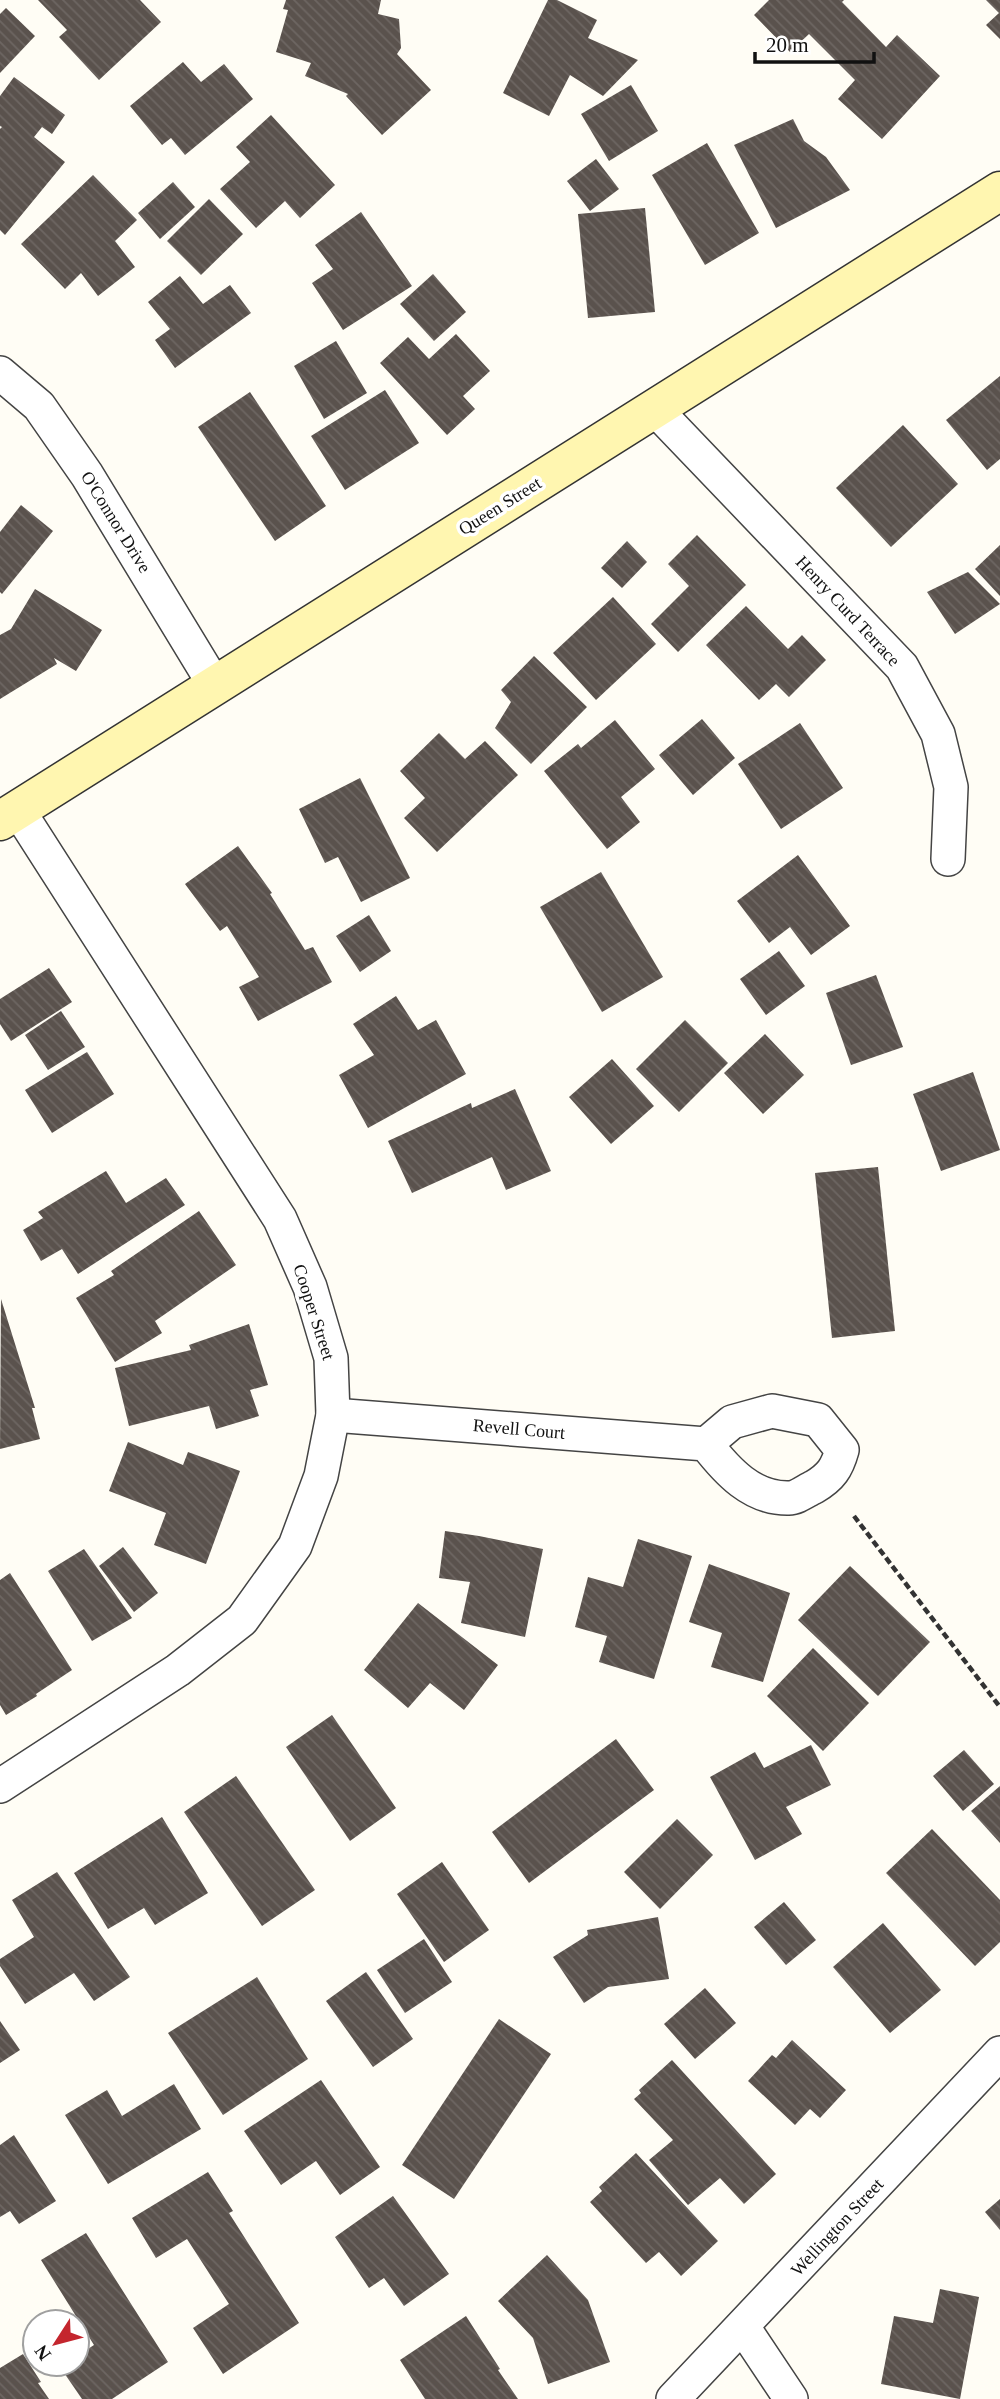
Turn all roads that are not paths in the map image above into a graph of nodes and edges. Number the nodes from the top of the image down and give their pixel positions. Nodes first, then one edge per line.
1 (1000, 191) edge
2 (0, 373) edge
3 (655, 409) junction
4 (214, 684) junction
5 (9, 816) edge
6 (948, 859) dead end
7 (333, 1415) junction
8 (706, 1444) dead end
9 (0, 1786) edge
10 (1000, 2053) edge
11 (743, 2327) junction
12 (673, 2399) edge
13 (791, 2399) edge

1 - 3 street, Queen Street
2 - 4 street, O'Connor Drive
3 - 4 street, Queen Street
3 - 6 street, Henry Curd Terrace
4 - 5 street, Queen Street
5 - 7 street, Cooper Street
7 - 8 street, Revell Court
7 - 9 street, Cooper Street
10 - 11 street, Wellington Street
11 - 12 street, Wellington Street
11 - 13 street

